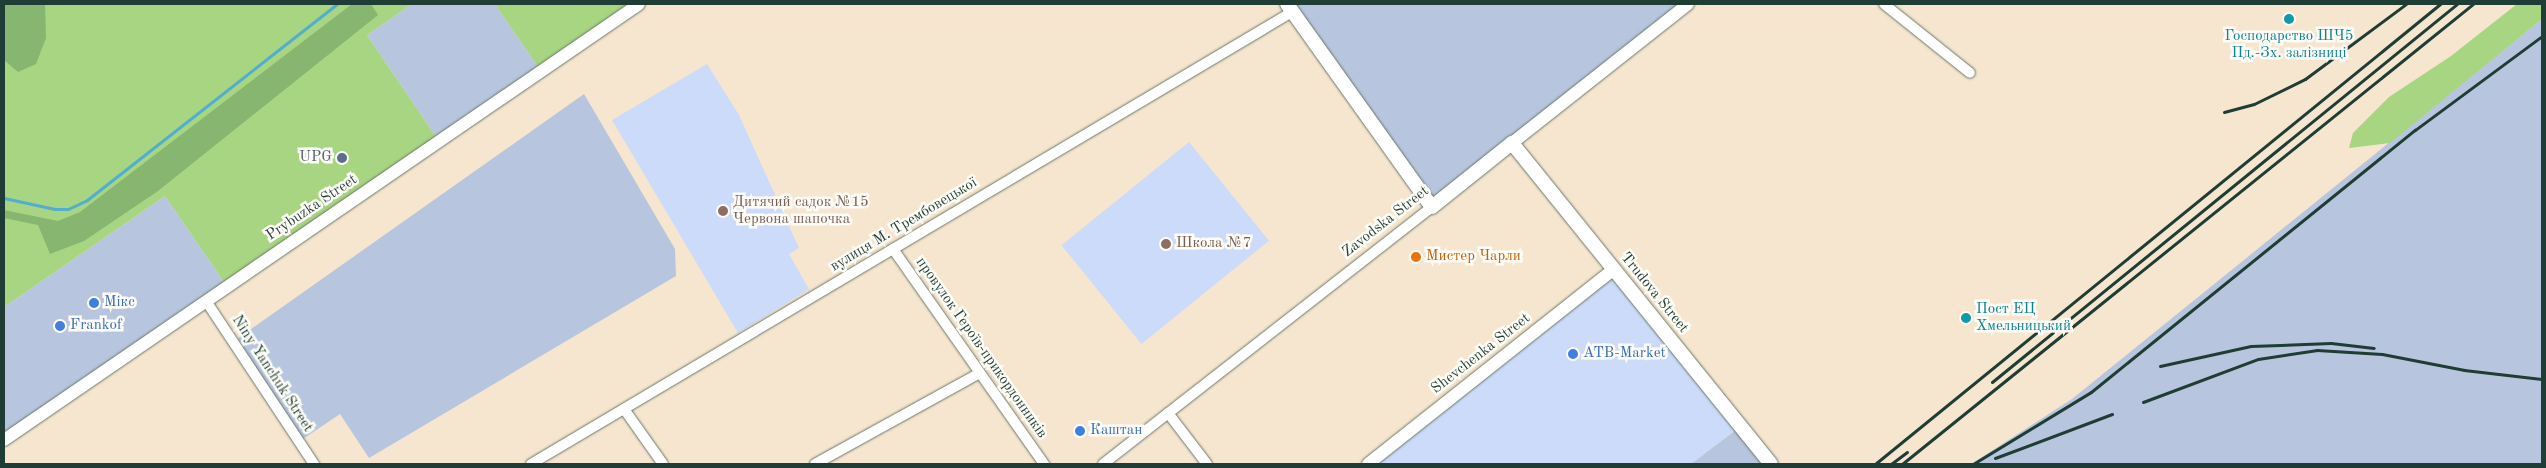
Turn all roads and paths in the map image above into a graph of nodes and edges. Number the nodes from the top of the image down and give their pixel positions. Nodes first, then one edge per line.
1 (639, 4) edge
2 (1688, 4) edge
3 (1884, 4) edge
4 (1290, 8) edge
5 (1970, 73) dead end
6 (1512, 143) junction
7 (1432, 207) junction
8 (893, 249) junction
9 (1614, 269) junction
10 (206, 301) junction
11 (980, 373) junction
12 (624, 409) junction
13 (1168, 413) junction
14 (4, 440) edge
15 (1769, 462) edge
16 (1108, 463) edge
17 (314, 464) edge
18 (531, 464) edge
19 (663, 464) edge
20 (815, 464) edge
21 (1044, 464) edge
22 (1208, 464) edge
23 (1368, 464) edge

1 - 10 street, Prybuzka Street
2 - 6 street, Zavodska Street
3 - 5 street
4 - 7 main road
4 - 8 street, вулиця М. Трембовецької
6 - 7 main road, Zavodska Street
6 - 9 main road, Trudova Street
7 - 13 street, Zavodska Street
8 - 11 street, провулок Героїв-прикордонників
8 - 12 street, вулиця М. Трембовецької
9 - 15 main road, Trudova Street
9 - 23 street, Shevchenka Street
10 - 14 street, Prybuzka Street
10 - 17 street, Niny Yanchuk Street
11 - 20 street
11 - 21 street, провулок Героїв-прикордонників
12 - 18 street, вулиця М. Трембовецької
12 - 19 street
13 - 16 street, Zavodska Street
13 - 22 street

